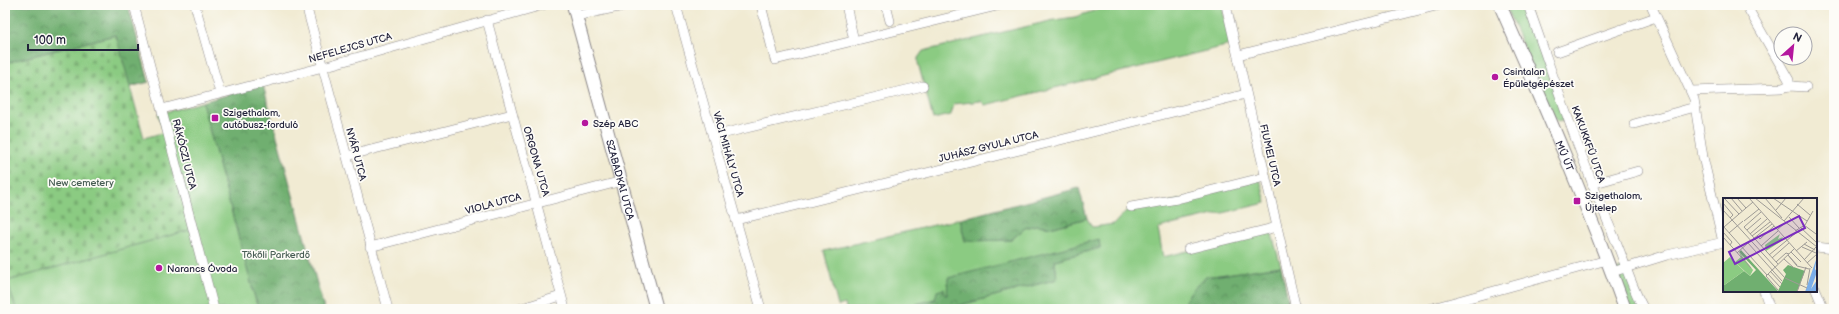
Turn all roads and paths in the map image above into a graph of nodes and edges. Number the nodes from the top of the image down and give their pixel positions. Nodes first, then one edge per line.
1 (134, 5) edge
2 (195, 5) edge
3 (306, 5) edge
4 (543, 5) edge
5 (628, 5) edge
6 (676, 5) edge
7 (762, 5) edge
8 (846, 5) edge
9 (886, 5) edge
10 (1001, 5) edge
11 (1226, 5) edge
12 (1440, 5) edge
13 (1500, 5) edge
14 (1528, 5) edge
15 (1651, 5) edge
16 (1746, 5) edge
17 (574, 10) edge
18 (1656, 17) junction
19 (487, 20) junction
20 (890, 21) dead end
21 (854, 41) junction
22 (1557, 52) dead end
23 (1238, 55) junction
24 (322, 67) junction
25 (923, 86) dead end
26 (1789, 86) junction
27 (1806, 87) dead end
28 (1692, 91) junction
29 (220, 93) junction
30 (1246, 94) junction
31 (1695, 107) junction
32 (162, 109) junction
33 (512, 114) junction
34 (1634, 124) dead end
35 (713, 136) junction
36 (347, 156) junction
37 (1638, 171) dead end
38 (1265, 177) junction
39 (622, 181) junction
40 (1592, 184) junction
41 (537, 203) junction
42 (1131, 208) dead end
43 (736, 220) junction
44 (1277, 227) junction
45 (1723, 238) edge
46 (1723, 242) edge
47 (370, 247) junction
48 (1817, 247) edge
49 (1188, 249) dead end
50 (1834, 249) edge
51 (1607, 260) junction
52 (1626, 266) junction
53 (1612, 272) junction
54 (1764, 292) edge
55 (1817, 292) edge
56 (561, 296) junction
57 (214, 309) edge
58 (388, 309) edge
59 (519, 309) edge
60 (565, 309) edge
61 (656, 309) edge
62 (761, 309) edge
63 (1296, 309) edge
64 (1429, 309) edge
65 (1625, 309) edge
66 (1644, 309) edge
67 (1770, 309) edge
68 (1824, 309) edge

1 - 32 street, RÁKÓCZI UTCA
2 - 29 street
3 - 24 street, NYÁR UTCA
4 - 19 street, NEFELEJCS UTCA
5 - 17 street
6 - 35 street, VÁCI MIHÁLY UTCA
7 - 21 street
8 - 21 street
9 - 20 street
10 - 21 street
11 - 23 street, FIUMEI UTCA
12 - 23 street
13 - 51 street, MŰ ÚT
14 - 40 street, KAKUKKFŰ UTCA
15 - 18 street
16 - 26 street
17 - 39 street, SZABADKAI UTCA
18 - 22 street
18 - 28 street
19 - 24 street, NEFELEJCS UTCA
19 - 33 street, ORGONA UTCA
23 - 30 street, FIUMEI UTCA
24 - 29 street, NEFELEJCS UTCA
24 - 36 street, NYÁR UTCA
25 - 35 street
26 - 27 street
26 - 28 street
28 - 31 street
29 - 32 street, NEFELEJCS UTCA
30 - 38 street, FIUMEI UTCA
30 - 43 street, JUHÁSZ GYULA UTCA
31 - 34 street
31 - 45 street
32 - 57 street, RÁKÓCZI UTCA
33 - 36 street
33 - 41 street, ORGONA UTCA
35 - 43 street, VÁCI MIHÁLY UTCA
36 - 47 street, NYÁR UTCA
37 - 40 street
38 - 42 street
38 - 44 street, FIUMEI UTCA
39 - 41 street, VIOLA UTCA
39 - 61 street, SZABADKAI UTCA
40 - 52 street, KAKUKKFŰ UTCA
41 - 47 street, VIOLA UTCA
41 - 56 street, ORGONA UTCA
43 - 62 street, VÁCI MIHÁLY UTCA
44 - 49 street
44 - 63 street, FIUMEI UTCA
46 - 52 street
47 - 58 street, NYÁR UTCA
48 - 50 street
51 - 53 street, MŰ ÚT
51 - 64 street
52 - 53 street
52 - 66 street, KAKUKKFŰ UTCA
53 - 65 street, MŰ ÚT
54 - 67 street
55 - 68 street
56 - 59 street
56 - 60 street, ORGONA UTCA

